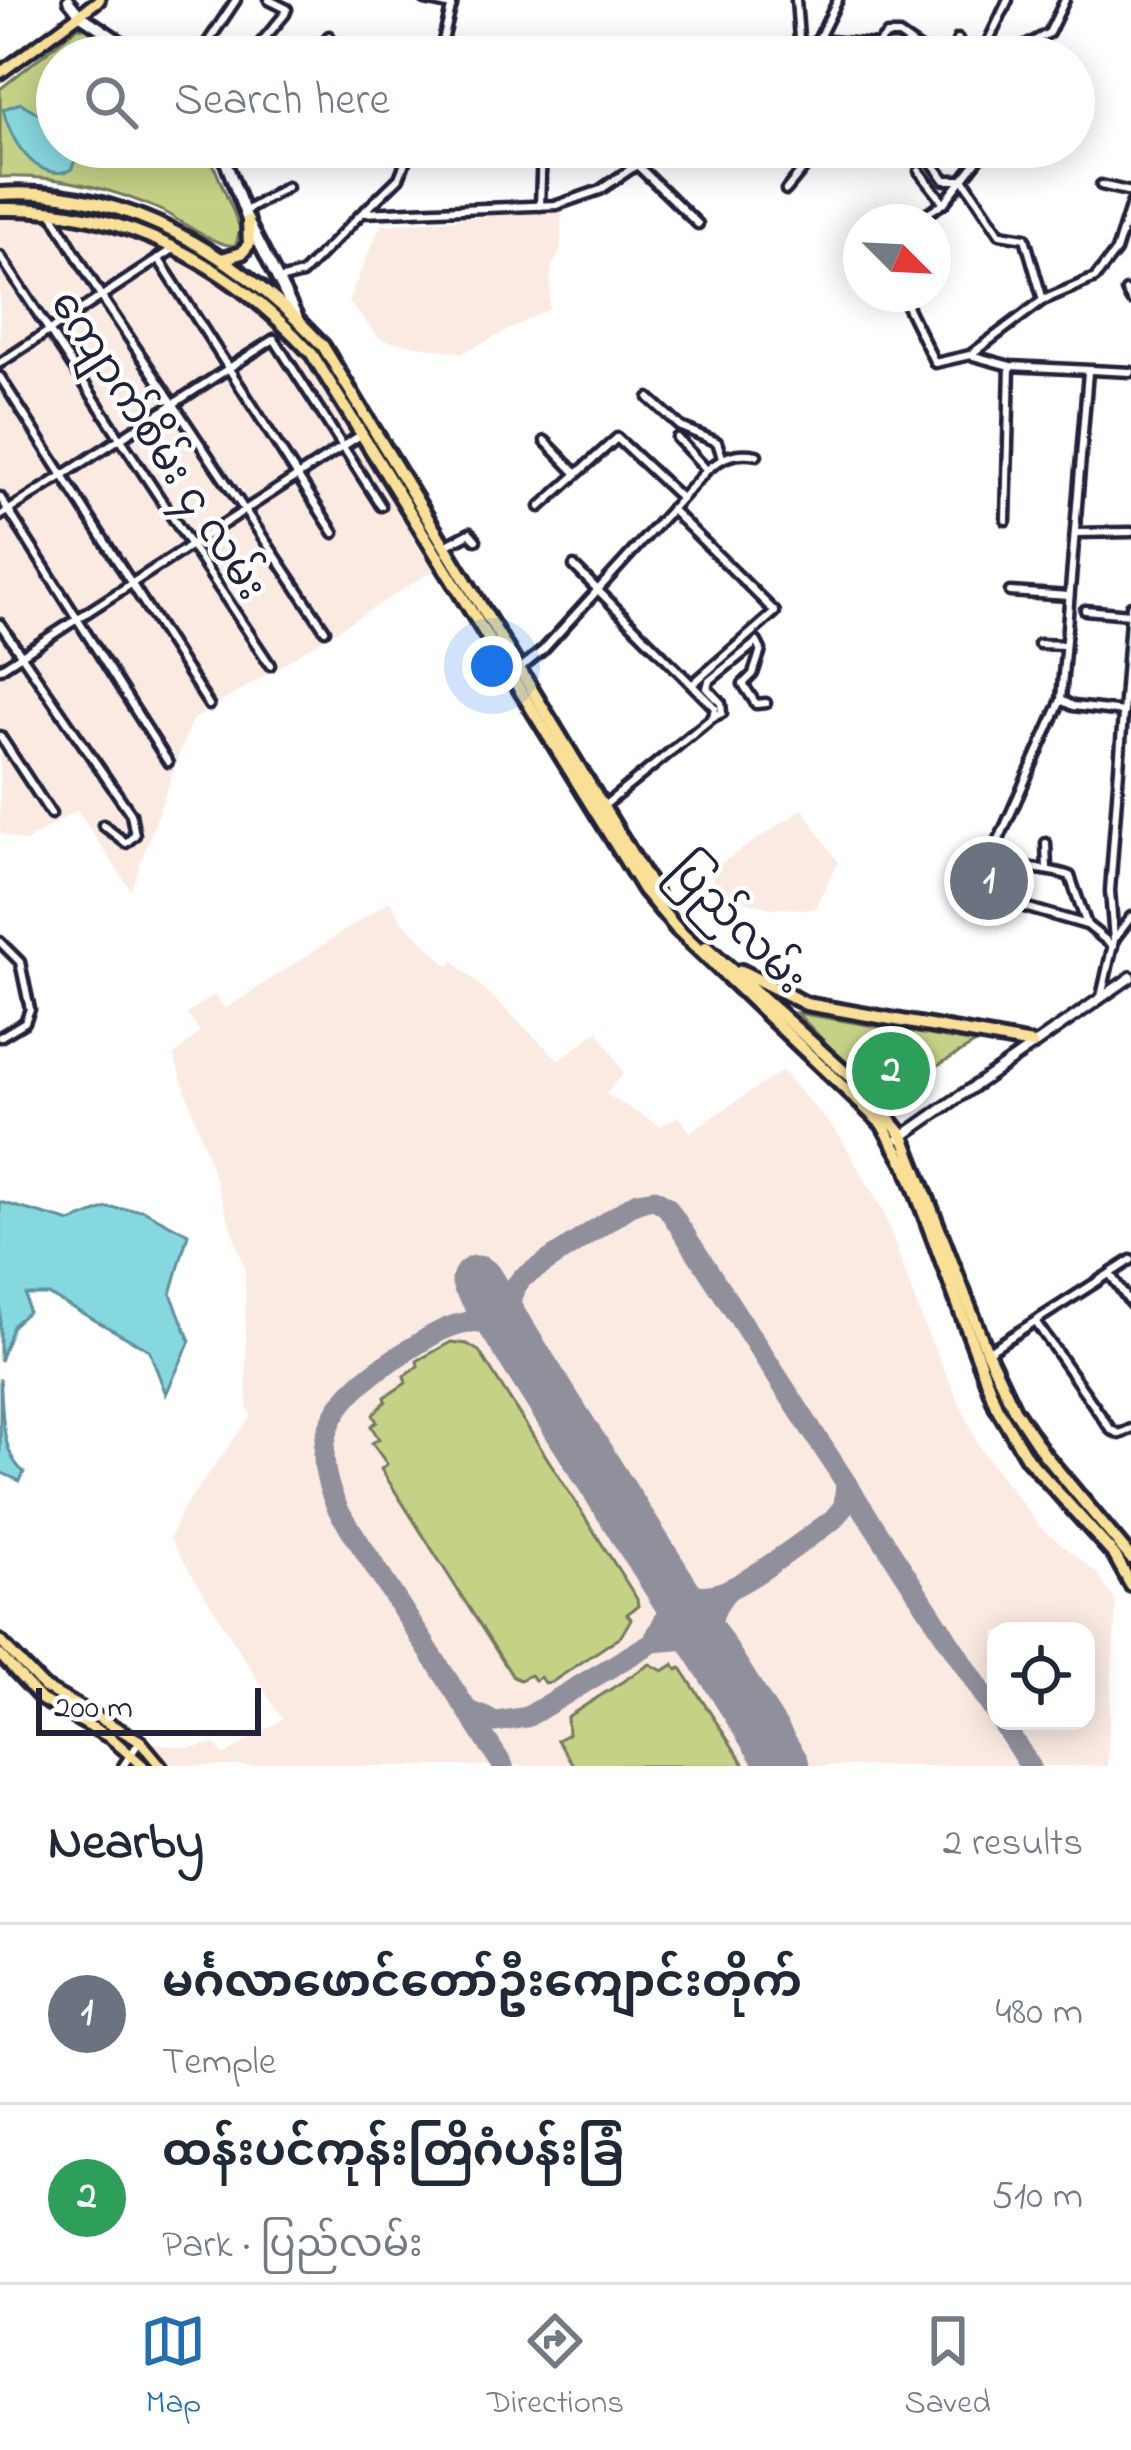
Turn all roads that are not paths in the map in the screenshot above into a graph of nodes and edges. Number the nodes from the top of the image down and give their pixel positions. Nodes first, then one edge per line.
1 (68, 0) edge
2 (100, 0) edge
3 (236, 0) edge
4 (269, 0) edge
5 (425, 0) edge
6 (796, 0) edge
7 (838, 0) edge
8 (1008, 0) edge
9 (1065, 0) edge
10 (452, 3) edge
11 (80, 15) junction
12 (51, 36) edge
13 (112, 36) edge
14 (212, 36) edge
15 (266, 36) edge
16 (444, 36) edge
17 (799, 36) edge
18 (820, 36) edge
19 (991, 36) edge
20 (1043, 36) edge
21 (36, 47) edge
22 (0, 73) edge
23 (228, 168) edge
24 (402, 168) edge
25 (541, 168) edge
26 (633, 168) edge
27 (641, 168) edge
28 (804, 168) edge
29 (936, 168) edge
30 (973, 168) edge
31 (919, 171) dead end
32 (964, 180) junction
33 (1101, 185) dead end
34 (287, 187) dead end
35 (786, 190) dead end
36 (1131, 192) edge
37 (0, 194) edge
38 (944, 202) junction
39 (941, 204) edge
40 (540, 206) junction
41 (1131, 206) edge
42 (0, 209) edge
43 (50, 210) junction
44 (362, 213) junction
45 (246, 217) junction
46 (698, 224) dead end
47 (175, 248) junction
48 (0, 256) edge
49 (158, 258) junction
50 (220, 264) junction
51 (271, 290) junction
52 (1126, 292) dead end
53 (101, 296) junction
54 (1043, 300) junction
55 (1131, 300) edge
56 (910, 312) edge
57 (300, 322) junction
58 (50, 330) junction
59 (312, 354) junction
60 (970, 355) junction
61 (0, 363) edge
62 (1010, 366) junction
63 (230, 370) junction
64 (1088, 372) junction
65 (1131, 372) edge
66 (0, 377) edge
67 (649, 398) dead end
68 (173, 406) junction
69 (362, 434) junction
70 (677, 438) dead end
71 (120, 440) junction
72 (545, 441) dead end
73 (343, 446) junction
74 (758, 455) dead end
75 (722, 458) junction
76 (707, 470) junction
77 (576, 473) junction
78 (64, 476) junction
79 (298, 476) junction
80 (0, 497) edge
81 (680, 498) junction
82 (381, 506) dead end
83 (540, 508) dead end
84 (671, 509) junction
85 (8, 510) junction
86 (243, 511) junction
87 (0, 516) edge
88 (1006, 520) dead end
89 (1131, 532) edge
90 (334, 533) dead end
91 (1076, 533) junction
92 (476, 540) dead end
93 (447, 545) junction
94 (189, 546) junction
95 (574, 566) dead end
96 (133, 583) junction
97 (600, 588) junction
98 (1010, 592) dead end
99 (1069, 596) junction
100 (1085, 610) dead end
101 (1131, 610) edge
102 (78, 618) junction
103 (0, 624) edge
104 (325, 630) dead end
105 (1039, 644) dead end
106 (1065, 645) junction
107 (20, 656) junction
108 (270, 664) dead end
109 (0, 669) edge
110 (519, 670) junction
111 (693, 684) junction
112 (1060, 700) junction
113 (766, 703) dead end
114 (209, 705) dead end
115 (1124, 712) junction
116 (712, 717) junction
117 (0, 736) edge
118 (168, 762) dead end
119 (602, 807) junction
120 (51, 814) dead end
121 (103, 825) dead end
122 (1046, 843) dead end
123 (1047, 869) junction
124 (982, 908) dead end
125 (1129, 922) edge
126 (1087, 925) junction
127 (0, 942) edge
128 (1113, 943) junction
129 (718, 957) junction
130 (1131, 977) edge
131 (1101, 997) junction
132 (0, 1037) edge
133 (1032, 1044) junction
134 (899, 1139) junction
135 (1131, 1260) edge
136 (1110, 1274) junction
137 (1131, 1304) edge
138 (1036, 1323) junction
139 (987, 1352) junction
140 (1131, 1430) edge
141 (1131, 1558) edge
142 (1131, 1585) edge
143 (0, 1641) edge
144 (0, 1655) edge
145 (140, 1741) junction
146 (130, 1751) junction
147 (123, 1766) edge
148 (143, 1766) edge
149 (161, 1766) edge

1 - 11 street
2 - 11 main road
3 - 14 street
4 - 15 street
5 - 10 street
6 - 17 street
7 - 18 street
8 - 19 street
9 - 20 street
10 - 16 street
11 - 12 main road
11 - 13 main road
21 - 22 main road
23 - 45 main road
24 - 44 street
25 - 40 street
26 - 40 street
27 - 46 street
28 - 35 street
29 - 32 street
30 - 32 street
31 - 38 street
32 - 38 street
32 - 54 street
33 - 36 street
34 - 45 street
37 - 50 highway, ပြည်လမ်း
38 - 39 street
40 - 44 street
41 - 54 street
42 - 43 highway, ပြည်လမ်း
43 - 47 highway, ပြည်လမ်း
43 - 53 street
44 - 51 street
45 - 50 highway
45 - 51 main road
47 - 49 street
47 - 50 highway, ပြည်လမ်း
48 - 58 street, ကျောက်စိမ်း ၄ လမ်း
49 - 53 street
49 - 63 street
50 - 51 highway, ပြည်လမ်း
51 - 57 highway, ပြည်လမ်း
51 - 59 highway, ပြည်လမ်း
52 - 55 street
53 - 58 street
53 - 68 street
54 - 60 street
56 - 60 street
57 - 59 main road, ပြည်လမ်း
57 - 93 highway, ပြည်လမ်း
58 - 61 street
58 - 71 street, ကျောက်စိမ်း ၄ လမ်း
59 - 69 highway, ပြည်လမ်း
60 - 62 street
62 - 64 street
62 - 88 street
63 - 68 street
63 - 73 street
63 - 79 street
64 - 65 street
64 - 91 street
66 - 78 street
67 - 75 street
68 - 71 street
68 - 86 street
69 - 73 street
69 - 134 highway, ပြည်လမ်း
70 - 76 street
71 - 78 street
71 - 94 street, ကျောက်စိမ်း ၄ လမ်း
72 - 77 street
73 - 79 street
73 - 82 street
74 - 75 street
75 - 76 street
76 - 81 street
77 - 81 street
77 - 83 street
78 - 85 street
78 - 96 street
79 - 86 street
79 - 90 street
80 - 85 street
81 - 84 street
84 - 97 street
84 - 111 street
85 - 87 street
85 - 102 street
86 - 94 street
86 - 104 street
89 - 91 street
91 - 99 street
92 - 93 street
93 - 110 highway, ပြည်လမ်း
94 - 96 street
94 - 108 street, ကျောက်စိမ်း ၄ လမ်း
95 - 97 street
96 - 102 street
96 - 114 street
97 - 110 street
97 - 111 street
98 - 99 street
99 - 106 street
100 - 101 street
101 - 115 street
102 - 107 street
102 - 118 street
103 - 107 street
105 - 106 street
106 - 112 street
107 - 109 street
107 - 121 street
110 - 119 highway, ပြည်လမ်း
111 - 116 street
112 - 115 street
112 - 123 street
113 - 116 street
115 - 128 street
116 - 119 street
117 - 120 street
119 - 129 highway, ပြည်လမ်း
122 - 123 street
123 - 126 street
124 - 126 street
125 - 128 street
126 - 128 street
127 - 132 street
128 - 131 street
129 - 133 highway
129 - 134 highway, ပြည်လမ်း
130 - 131 street
131 - 133 street
133 - 134 street
134 - 139 highway, ပြည်လမ်း
134 - 142 highway, ပြည်လမ်း
135 - 136 street
136 - 137 street
136 - 138 street
138 - 139 street
138 - 140 street
139 - 141 highway, ပြည်လမ်း
143 - 145 main road
144 - 146 main road
145 - 146 street
145 - 149 main road
146 - 147 street
146 - 148 main road

